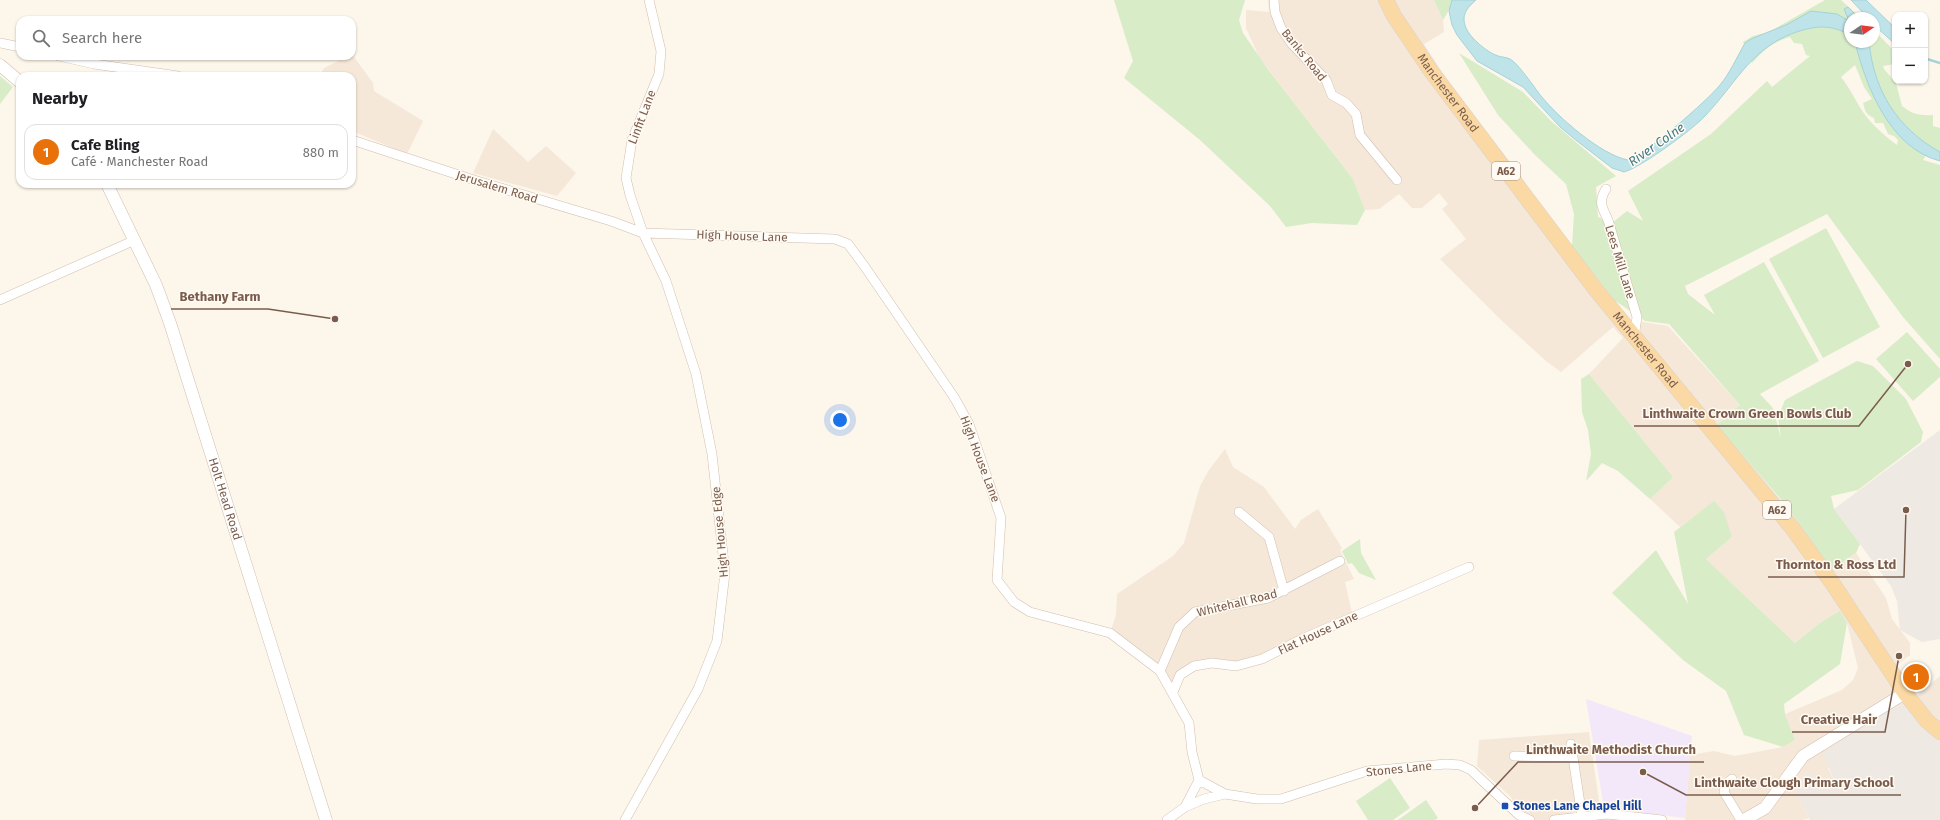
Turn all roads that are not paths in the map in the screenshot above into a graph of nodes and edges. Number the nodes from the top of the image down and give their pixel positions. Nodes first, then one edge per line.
1 (649, 0) edge
2 (1274, 0) edge
3 (1386, 0) edge
4 (0, 43) edge
5 (16, 46) edge
6 (76, 60) edge
7 (0, 65) edge
8 (150, 72) edge
9 (16, 79) edge
10 (356, 141) edge
11 (1397, 180) dead end
12 (110, 188) edge
13 (1606, 189) dead end
14 (643, 233) junction
15 (135, 240) junction
16 (0, 300) edge
17 (1634, 337) junction
18 (1239, 512) dead end
19 (1340, 561) dead end
20 (1469, 566) dead end
21 (1284, 591) junction
22 (1160, 671) junction
23 (1173, 692) junction
24 (1905, 693) junction
25 (1940, 732) edge
26 (1571, 744) dead end
27 (1514, 756) dead end
28 (1573, 757) junction
29 (1732, 779) dead end
30 (1199, 780) junction
31 (1225, 794) junction
32 (1185, 807) junction
33 (1582, 817) junction
34 (326, 820) edge
35 (625, 820) edge
36 (1167, 820) edge
37 (1530, 820) edge
38 (1554, 820) edge
39 (1662, 820) edge
40 (1741, 820) edge
41 (1744, 820) edge

1 - 14 street, Linfit Lane
2 - 11 street, Banks Road
3 - 17 main road, Manchester Road / A62
4 - 5 street
6 - 8 street
7 - 9 street
10 - 14 street, Jerusalem Road
12 - 15 street, Holt Head Road
13 - 17 street, Lees Mill Lane
14 - 22 street, High House Lane
14 - 35 street, High House Edge
15 - 16 street
15 - 34 street, Holt Head Road
17 - 24 main road, Manchester Road / A62
18 - 21 street
19 - 21 street, Whitehall Road
20 - 23 street, Flat House Lane
21 - 22 street, Whitehall Road
22 - 23 street, High House Lane
23 - 30 street, High House Lane
24 - 25 main road, Manchester Road / A62
24 - 41 street
26 - 28 street
27 - 28 street
28 - 33 street
29 - 40 street
30 - 31 street
30 - 32 street
31 - 32 street, Stones Lane
31 - 37 street, Stones Lane
32 - 36 street
33 - 38 street
33 - 39 street

